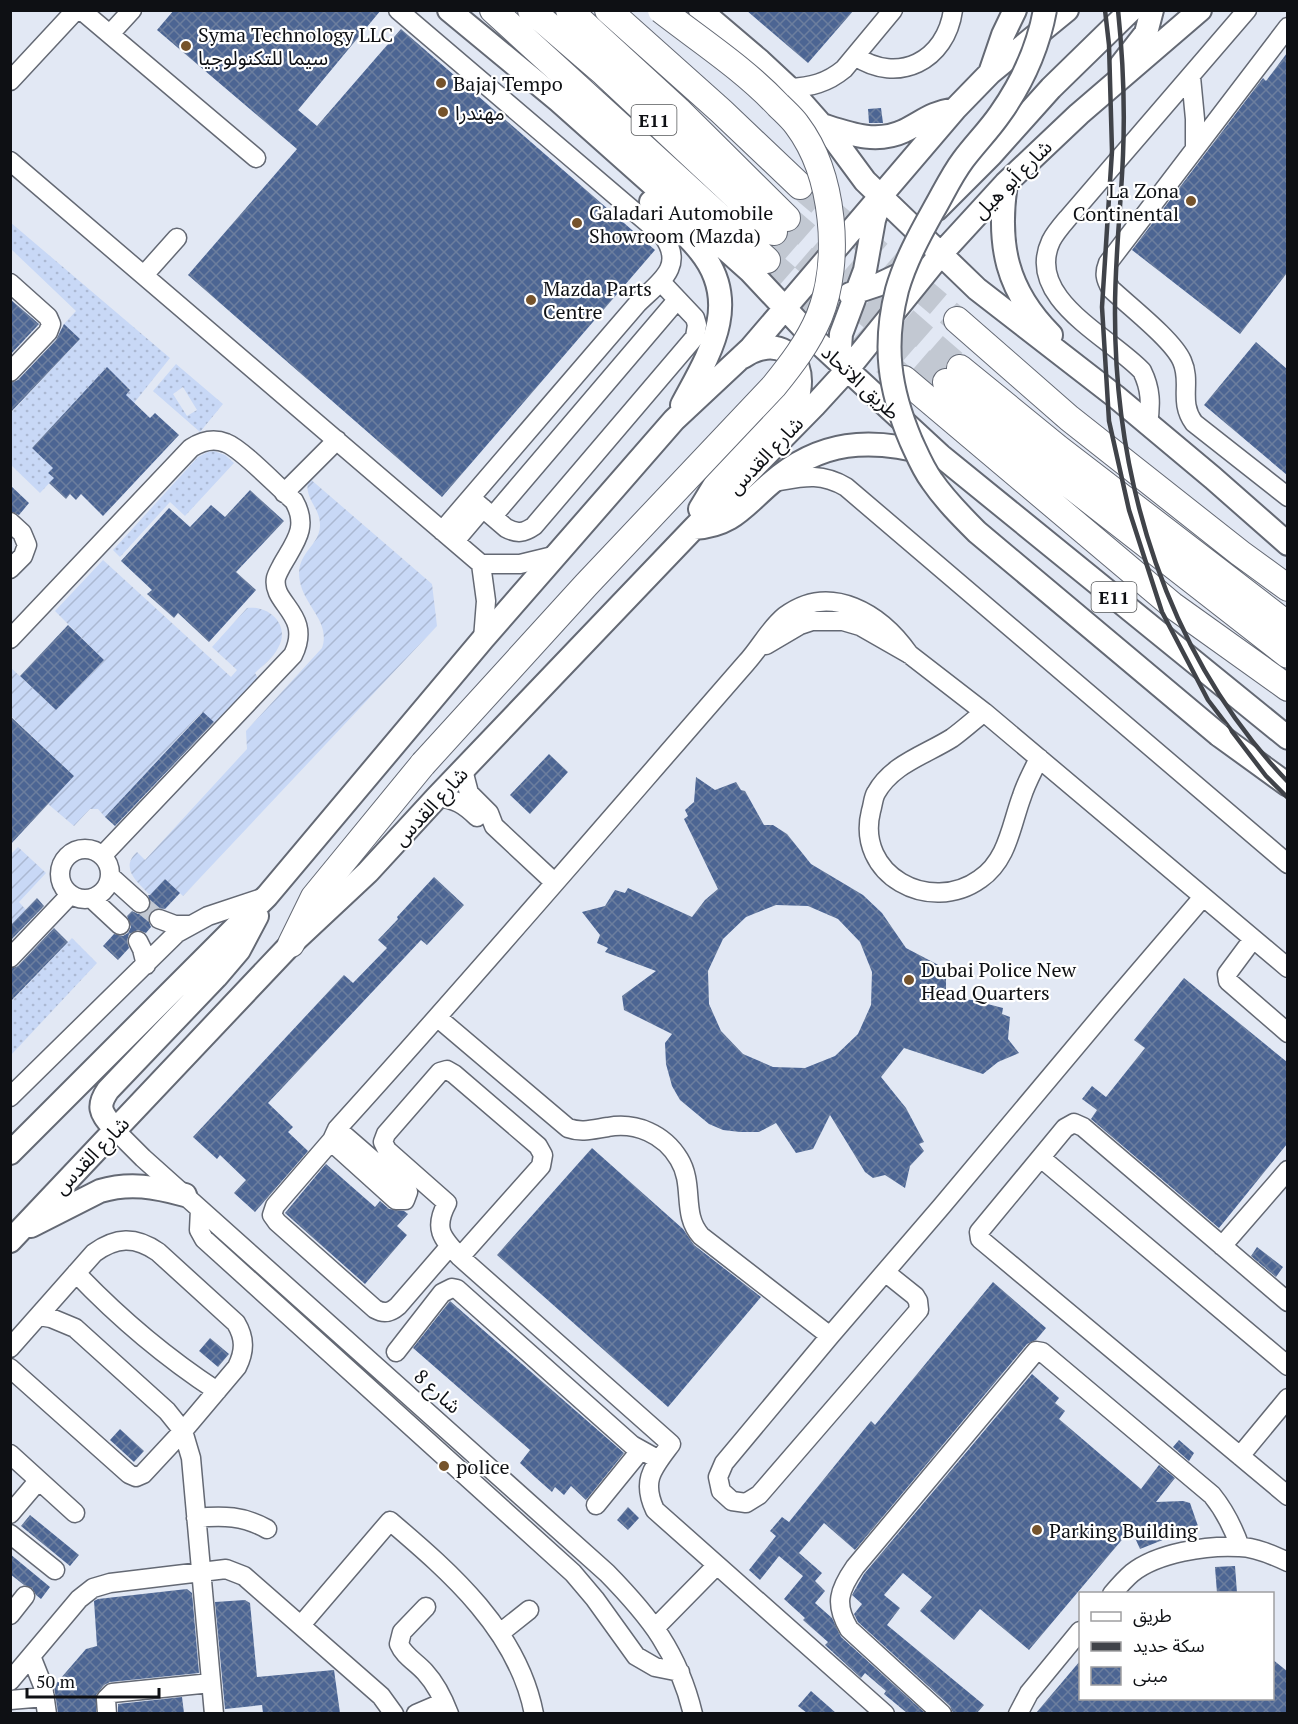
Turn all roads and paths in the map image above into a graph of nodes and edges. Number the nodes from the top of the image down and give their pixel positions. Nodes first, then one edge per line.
1 (76, 10) edge
2 (81, 10) edge
3 (132, 10) edge
4 (398, 10) edge
5 (449, 10) edge
6 (493, 10) edge
7 (531, 10) edge
8 (569, 10) edge
9 (608, 10) edge
10 (661, 10) edge
11 (700, 10) edge
12 (893, 10) edge
13 (953, 10) edge
14 (1015, 10) edge
15 (1067, 10) edge
16 (1131, 10) edge
17 (1152, 10) edge
18 (1200, 10) edge
19 (1247, 10) edge
20 (1050, 15) edge
21 (1287, 27) edge
22 (110, 34) junction
23 (855, 56) junction
24 (990, 73) junction
25 (1191, 77) junction
26 (10, 81) edge
27 (789, 88) junction
28 (559, 101) junction
29 (955, 109) junction
30 (1079, 114) junction
31 (822, 125) junction
32 (1195, 146) junction
33 (256, 158) dead end
34 (10, 161) edge
35 (1006, 183) junction
36 (800, 186) tunnel mouth
37 (882, 196) junction
38 (933, 213) junction
39 (177, 238) dead end
40 (940, 255) junction
41 (767, 260) tunnel mouth
42 (144, 275) junction
43 (662, 282) junction
44 (10, 283) edge
45 (859, 291) junction
46 (677, 300) junction
47 (784, 308) junction
48 (957, 320) tunnel mouth
49 (740, 360) junction
50 (847, 370) junction
51 (10, 372) edge
52 (903, 380) tunnel mouth
53 (1115, 396) junction
54 (675, 420) junction
55 (1148, 424) junction
56 (337, 440) junction
57 (941, 456) junction
58 (772, 482) junction
59 (284, 492) junction
60 (1287, 497) edge
61 (482, 507) junction
62 (10, 522) edge
63 (694, 528) junction
64 (449, 536) junction
65 (1287, 544) edge
66 (557, 555) junction
67 (481, 564) junction
68 (10, 569) edge
69 (1287, 588) edge
70 (1287, 625) edge
71 (10, 639) edge
72 (483, 639) junction
73 (1287, 655) edge
74 (1287, 688) edge
75 (984, 712) junction
76 (1287, 738) edge
77 (1039, 758) junction
78 (463, 770) junction
79 (1287, 785) edge
80 (437, 798) junction
81 (494, 826) junction
82 (102, 856) junction
83 (1287, 864) edge
84 (110, 876) junction
85 (554, 882) junction
86 (70, 895) junction
87 (267, 896) junction
88 (1203, 897) junction
89 (92, 898) junction
90 (140, 903) tunnel mouth
91 (159, 919) tunnel mouth
92 (120, 925) dead end
93 (189, 925) junction
94 (1253, 939) junction
95 (138, 941) dead end
96 (291, 944) junction
97 (10, 958) edge
98 (146, 965) junction
99 (1287, 968) edge
100 (438, 1018) junction
101 (1287, 1033) edge
102 (10, 1097) edge
103 (115, 1130) junction
104 (10, 1153) edge
105 (1041, 1158) junction
106 (1287, 1170) edge
107 (193, 1202) junction
108 (15, 1236) edge
109 (1222, 1245) junction
110 (455, 1252) junction
111 (885, 1272) junction
112 (76, 1273) junction
113 (1287, 1302) edge
114 (39, 1316) junction
115 (830, 1336) junction
116 (10, 1348) edge
117 (396, 1352) dead end
118 (1287, 1366) edge
119 (10, 1368) edge
120 (217, 1391) junction
121 (1287, 1398) edge
122 (183, 1431) junction
123 (456, 1437) junction
124 (640, 1451) junction
125 (10, 1454) edge
126 (443, 1454) junction
127 (1240, 1456) junction
128 (658, 1461) junction
129 (38, 1481) junction
130 (1285, 1489) edge
131 (596, 1505) dead end
132 (75, 1513) dead end
133 (10, 1514) edge
134 (196, 1518) junction
135 (267, 1529) dead end
136 (10, 1534) edge
137 (1240, 1546) junction
138 (1287, 1562) edge
139 (716, 1566) junction
140 (55, 1570) dead end
141 (201, 1572) junction
142 (1113, 1592) edge
143 (25, 1596) dead end
144 (426, 1607) dead end
145 (529, 1610) dead end
146 (10, 1615) edge
147 (301, 1625) junction
148 (656, 1627) junction
149 (500, 1633) junction
150 (1079, 1633) edge
151 (31, 1656) junction
152 (680, 1672) junction
153 (10, 1681) edge
154 (211, 1683) junction
155 (10, 1700) edge
156 (46, 1705) edge
157 (447, 1708) edge
158 (106, 1713) edge
159 (214, 1713) edge
160 (394, 1713) edge
161 (416, 1713) edge
162 (534, 1713) edge
163 (693, 1713) edge
164 (885, 1713) edge
165 (942, 1713) edge
166 (1018, 1713) edge

1 - 26 street
2 - 22 street
3 - 22 street
4 - 43 street
5 - 28 main road, طريق الاتحاد / E11
6 - 41 highway
7 - 8 highway, E11
9 - 36 highway
10 - 96 highway, bridge
11 - 27 main road
12 - 23 street
13 - 23 street
14 - 24 main road
15 - 20 main road
16 - 38 main road
17 - 30 main road
18 - 30 main road, شارع أبو هيل
19 - 25 street
20 - 24 main road
20 - 38 main road, bridge
21 - 32 street
22 - 33 street
23 - 27 street
24 - 29 main road
25 - 32 street
25 - 55 street
27 - 31 main road
28 - 47 main road, طريق الاتحاد / E11
28 - 54 main road
29 - 31 main road
29 - 37 main road
30 - 35 main road, شارع أبو هيل
31 - 37 main road
32 - 60 street
34 - 42 street
35 - 40 main road, شارع أبو هيل
35 - 53 main road
37 - 40 main road
37 - 45 main road
37 - 47 main road
38 - 79 main road, bridge
39 - 42 street
40 - 45 main road
40 - 50 main road, شارع أبو هيل
40 - 53 main road
42 - 56 street
43 - 46 street
43 - 61 street
44 - 51 street
45 - 47 main road
45 - 50 main road
46 - 61 street
46 - 61 street
47 - 49 main road
47 - 50 main road, طريق الاتحاد / E11
48 - 69 highway
49 - 54 main road
49 - 63 main road
50 - 57 main road, طريق الاتحاد / E11
50 - 63 main road, شارع القدس
52 - 74 highway
53 - 55 main road
54 - 66 main road
55 - 65 main road
56 - 59 street
56 - 64 street
57 - 58 main road
57 - 76 main road, طريق الاتحاد / E11
58 - 63 main road
58 - 83 street
59 - 71 street
59 - 82 street
61 - 64 street
62 - 68 street
63 - 78 main road, شارع القدس
64 - 67 street
66 - 67 street
66 - 72 main road
67 - 72 street
70 - 73 highway
72 - 87 main road
75 - 77 street
75 - 77 street
75 - 85 street
77 - 88 street
78 - 80 main road, شارع القدس
78 - 81 street
80 - 81 street
80 - 96 main road, شارع القدس
81 - 85 street
82 - 84 street
82 - 86 street
84 - 89 street
84 - 90 street
85 - 100 street
86 - 89 street
86 - 97 street
87 - 93 street
87 - 103 main road
87 - 104 main road
88 - 94 street
88 - 111 street
89 - 92 street
91 - 93 street
93 - 98 street
94 - 99 street
94 - 101 street
95 - 98 street
96 - 103 main road, شارع القدس
98 - 102 street
100 - 110 street
100 - 115 street
103 - 107 street, شارع 8
103 - 108 main road, شارع القدس
105 - 109 street
105 - 118 street
105 - 127 street
106 - 109 street
107 - 108 main road
107 - 123 street, شارع 8
107 - 126 street
109 - 113 street
110 - 110 street
110 - 128 street
111 - 115 street
111 - 115 street
112 - 114 street
112 - 120 street
112 - 120 street
114 - 116 street
114 - 122 street
117 - 124 street
119 - 122 street
120 - 122 street
121 - 127 street
122 - 134 street
123 - 126 street
123 - 148 street, شارع 8
124 - 128 street
124 - 131 street
125 - 129 street
126 - 152 street
127 - 130 street
128 - 139 street
129 - 132 street
129 - 133 street
134 - 135 street
134 - 141 street
136 - 140 street
137 - 138 street
137 - 142 street
137 - 165 street
139 - 148 street
139 - 164 street
141 - 147 street
141 - 151 street
141 - 154 street
143 - 146 street
144 - 157 street
145 - 149 street
147 - 149 street
147 - 160 street
148 - 152 street, شارع 8
149 - 162 street
150 - 166 street
151 - 153 street
151 - 156 street
152 - 163 street, شارع 8
154 - 158 street
154 - 159 street
155 - 156 street
157 - 161 street

